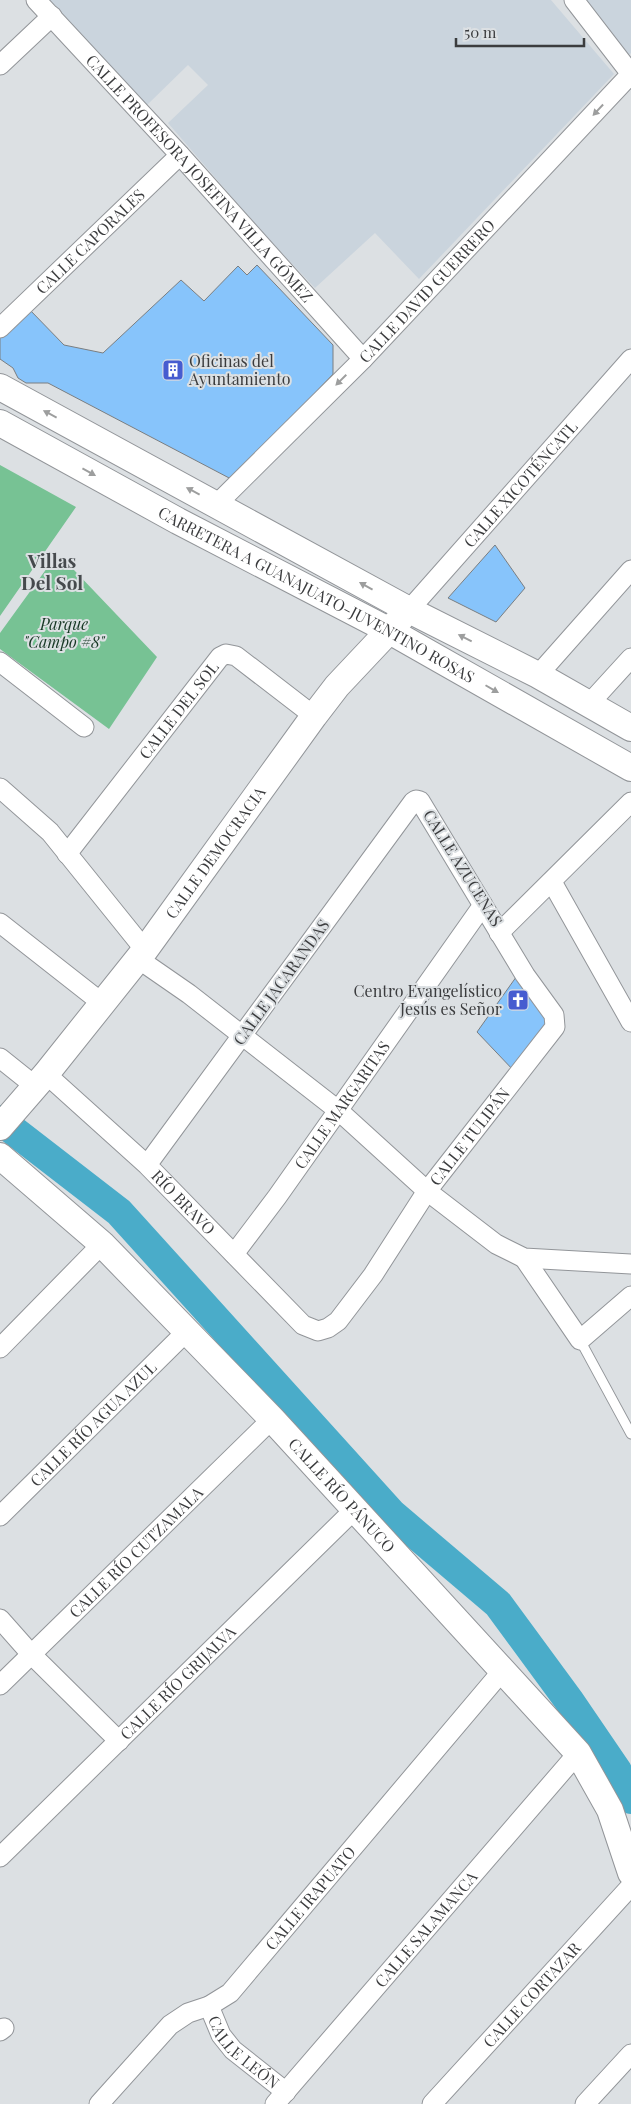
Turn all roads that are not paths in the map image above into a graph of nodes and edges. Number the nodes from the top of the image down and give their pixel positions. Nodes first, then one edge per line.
1 (36, 0) edge
2 (574, 0) edge
3 (52, 16) junction
4 (0, 65) edge
5 (631, 74) edge
6 (180, 155) junction
7 (0, 328) edge
8 (364, 358) junction
9 (631, 359) edge
10 (0, 387) edge
11 (0, 423) edge
12 (133, 459) junction
13 (118, 488) junction
14 (217, 504) junction
15 (631, 570) edge
16 (408, 610) junction
17 (388, 630) junction
18 (631, 658) edge
19 (0, 662) edge
20 (538, 675) junction
21 (588, 704) junction
22 (314, 716) junction
23 (84, 727) dead end
24 (631, 728) edge
25 (631, 768) edge
26 (0, 788) edge
27 (416, 800) joint
28 (631, 802) edge
29 (67, 854) junction
30 (552, 882) junction
31 (483, 905) junction
32 (0, 923) edge
33 (499, 933) junction
34 (141, 954) junction
35 (102, 1003) junction
36 (631, 1022) edge
37 (242, 1035) junction
38 (0, 1058) edge
39 (35, 1086) junction
40 (339, 1111) junction
41 (0, 1127) edge
42 (0, 1156) edge
43 (147, 1165) junction
44 (427, 1191) junction
45 (102, 1244) junction
46 (234, 1254) junction
47 (524, 1258) junction
48 (631, 1264) edge
49 (631, 1296) edge
50 (318, 1331) joint
51 (186, 1332) junction
52 (580, 1340) junction
53 (0, 1348) edge
54 (272, 1419) junction
55 (631, 1434) edge
56 (355, 1509) junction
57 (0, 1516) edge
58 (0, 1619) edge
59 (31, 1654) junction
60 (503, 1670) junction
61 (0, 1685) edge
62 (119, 1741) junction
63 (578, 1753) junction
64 (0, 1857) edge
65 (631, 1874) edge
66 (631, 1886) edge
67 (209, 2006) junction
68 (631, 2054) edge
69 (280, 2098) edge
70 (99, 2104) edge
71 (432, 2104) edge
72 (585, 2104) edge

1 - 3 street, CALLE PROFESORA JOSEFINA VILLA GÓMEZ
2 - 5 street
3 - 4 street
3 - 6 street, CALLE PROFESORA JOSEFINA VILLA GÓMEZ
5 -> 8 street, CALLE DAVID GUERRERO
6 - 7 street, CALLE CAPORALES
6 - 8 street, CALLE PROFESORA JOSEFINA VILLA GÓMEZ
8 -> 14 street, CALLE DAVID GUERRERO
9 - 16 street, CALLE XICOTÉNCATL
12 -> 10 street, CARRETERA A GUANAJUATO-JUVENTINO ROSAS
11 -> 13 street, CARRETERA A GUANAJUATO-JUVENTINO ROSAS
12 - 13 street
14 -> 12 street, CARRETERA A GUANAJUATO-JUVENTINO ROSAS
13 - 17 street, CARRETERA A GUANAJUATO-JUVENTINO ROSAS
16 -> 14 street, CARRETERA A GUANAJUATO-JUVENTINO ROSAS
15 - 20 street
16 - 17 street, CALLE DEMOCRACIA
20 -> 16 street, CARRETERA A GUANAJUATO-JUVENTINO ROSAS
17 - 22 street, CALLE DEMOCRACIA
17 -> 25 street, CARRETERA A GUANAJUATO-JUVENTINO ROSAS
18 - 21 street
19 - 23 street
20 - 21 street, CARRETERA A GUANAJUATO-JUVENTINO ROSAS
21 - 24 street, CARRETERA A GUANAJUATO-JUVENTINO ROSAS
22 - 29 street, CALLE DEL SOL
22 - 34 street, CALLE DEMOCRACIA
26 - 29 street
27 - 31 street, CALLE AZUCENAS
27 - 37 street, CALLE JACARANDAS
28 - 30 street, CALLE AZUCENAS
29 - 34 street
30 - 33 street, CALLE AZUCENAS
30 - 36 street
31 - 33 street, CALLE AZUCENAS
31 - 40 street, CALLE MARGARITAS
32 - 35 street
33 - 44 street, CALLE TULIPÁN
34 - 35 street, CALLE DEMOCRACIA
34 - 37 street
35 - 39 street, CALLE DEMOCRACIA
37 - 40 street
37 - 43 street, CALLE JACARANDAS
38 - 39 street, RÍO BRAVO
39 - 41 street, CALLE DEMOCRACIA
39 - 43 street, RÍO BRAVO
40 - 44 street
40 - 46 street, CALLE MARGARITAS
42 - 45 street, CALLE RÍO PÁNUCO
43 - 46 street, RÍO BRAVO
44 - 47 street
44 - 50 street, CALLE TULIPÁN
45 - 51 street, CALLE RÍO PÁNUCO
45 - 53 street
46 - 50 street, RÍO BRAVO
47 - 48 street
47 - 52 street
49 - 52 street
51 - 54 street, CALLE RÍO PÁNUCO
51 - 57 street, CALLE RÍO AGUA AZUL
52 - 55 lane
54 - 56 street, CALLE RÍO PÁNUCO
54 - 59 street, CALLE RÍO CUTZAMALA
56 - 60 street, CALLE RÍO PÁNUCO
56 - 62 street, CALLE RÍO GRIJALVA
58 - 59 street
59 - 61 street, CALLE RÍO CUTZAMALA
59 - 62 street
60 - 63 street, CALLE RÍO PÁNUCO
60 - 67 street, CALLE IRAPUATO
62 - 64 street, CALLE RÍO GRIJALVA
63 - 65 street, CALLE RÍO PÁNUCO
63 - 69 street, CALLE SALAMANCA
66 - 71 street, CALLE CORTAZAR
67 - 69 street, CALLE LEÓN
67 - 70 street, CALLE IRAPUATO
68 - 72 street

